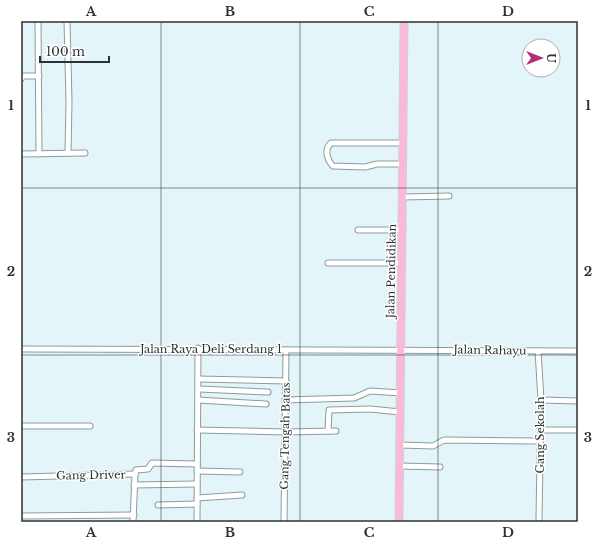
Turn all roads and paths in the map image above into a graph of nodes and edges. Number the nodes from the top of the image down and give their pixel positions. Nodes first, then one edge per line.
1 (38, 21) edge
2 (67, 21) edge
3 (404, 21) edge
4 (39, 76) junction
5 (21, 79) edge
6 (403, 143) junction
7 (68, 153) junction
8 (85, 153) dead end
9 (21, 154) edge
10 (39, 154) junction
11 (403, 164) junction
12 (449, 196) dead end
13 (403, 197) junction
14 (358, 230) dead end
15 (403, 230) junction
16 (328, 263) dead end
17 (402, 263) junction
18 (198, 348) junction
19 (21, 349) edge
20 (286, 350) junction
21 (401, 350) junction
22 (538, 351) junction
23 (578, 351) edge
24 (199, 379) junction
25 (286, 381) junction
26 (199, 389) junction
27 (268, 392) dead end
28 (401, 393) junction
29 (198, 400) junction
30 (286, 400) junction
31 (541, 400) junction
32 (578, 401) edge
33 (266, 404) dead end
34 (400, 412) junction
35 (21, 426) edge
36 (90, 426) dead end
37 (197, 430) junction
38 (540, 430) junction
39 (578, 430) edge
40 (328, 431) junction
41 (336, 431) dead end
42 (285, 432) junction
43 (540, 441) junction
44 (400, 445) junction
45 (197, 464) junction
46 (400, 466) junction
47 (440, 467) dead end
48 (197, 471) junction
49 (240, 472) dead end
50 (135, 474) junction
51 (21, 477) edge
52 (197, 484) junction
53 (134, 485) junction
54 (242, 495) dead end
55 (197, 498) junction
56 (197, 504) junction
57 (158, 505) dead end
58 (134, 515) junction
59 (21, 516) edge
60 (540, 519) dead end
61 (134, 522) edge
62 (197, 522) edge
63 (284, 522) edge
64 (399, 522) edge

1 - 4 street
2 - 7 street
3 - 6 main road, Jalan Pendidikan
4 - 5 street
4 - 10 street
6 - 11 main road, Jalan Pendidikan
6 - 11 street
7 - 8 street
7 - 10 street
9 - 10 street
11 - 13 main road, Jalan Pendidikan
12 - 13 street
13 - 15 main road, Jalan Pendidikan
14 - 15 street
15 - 17 main road, Jalan Pendidikan
16 - 17 street
17 - 21 main road, Jalan Pendidikan
18 - 19 street, Jalan Raya Deli Serdang 1
18 - 20 street, Jalan Raya Deli Serdang 1
18 - 24 street
20 - 21 street, Jalan Raya Deli Serdang 1
20 - 25 street, Gang Tengah Batas
21 - 22 street, Jalan Rahayu
21 - 28 main road, Jalan Pendidikan
22 - 23 street, Jalan Rahayu
22 - 31 street, Gang Sekolah
24 - 25 street
24 - 26 street
25 - 30 street, Gang Tengah Batas
26 - 27 street
26 - 29 street
28 - 30 street
28 - 34 main road, Jalan Pendidikan
29 - 33 street
29 - 37 street
30 - 42 street, Gang Tengah Batas
31 - 32 street
31 - 38 street, Gang Sekolah
34 - 40 street
34 - 44 main road, Jalan Pendidikan
35 - 36 street
37 - 42 street
37 - 45 street
38 - 39 street
38 - 43 street, Gang Sekolah
40 - 41 street
40 - 42 street
42 - 63 street, Gang Tengah Batas
43 - 44 street
43 - 60 street, Gang Sekolah
44 - 46 main road, Jalan Pendidikan
45 - 48 street
45 - 50 street
46 - 47 street
46 - 64 main road, Jalan Pendidikan
48 - 49 street
48 - 52 street
50 - 51 street, Gang Driver
50 - 53 street, Gang Driver
52 - 53 street, Gang Driver
52 - 55 street
53 - 58 street
54 - 55 street
55 - 56 street
56 - 57 street
56 - 62 street
58 - 59 street
58 - 61 street

